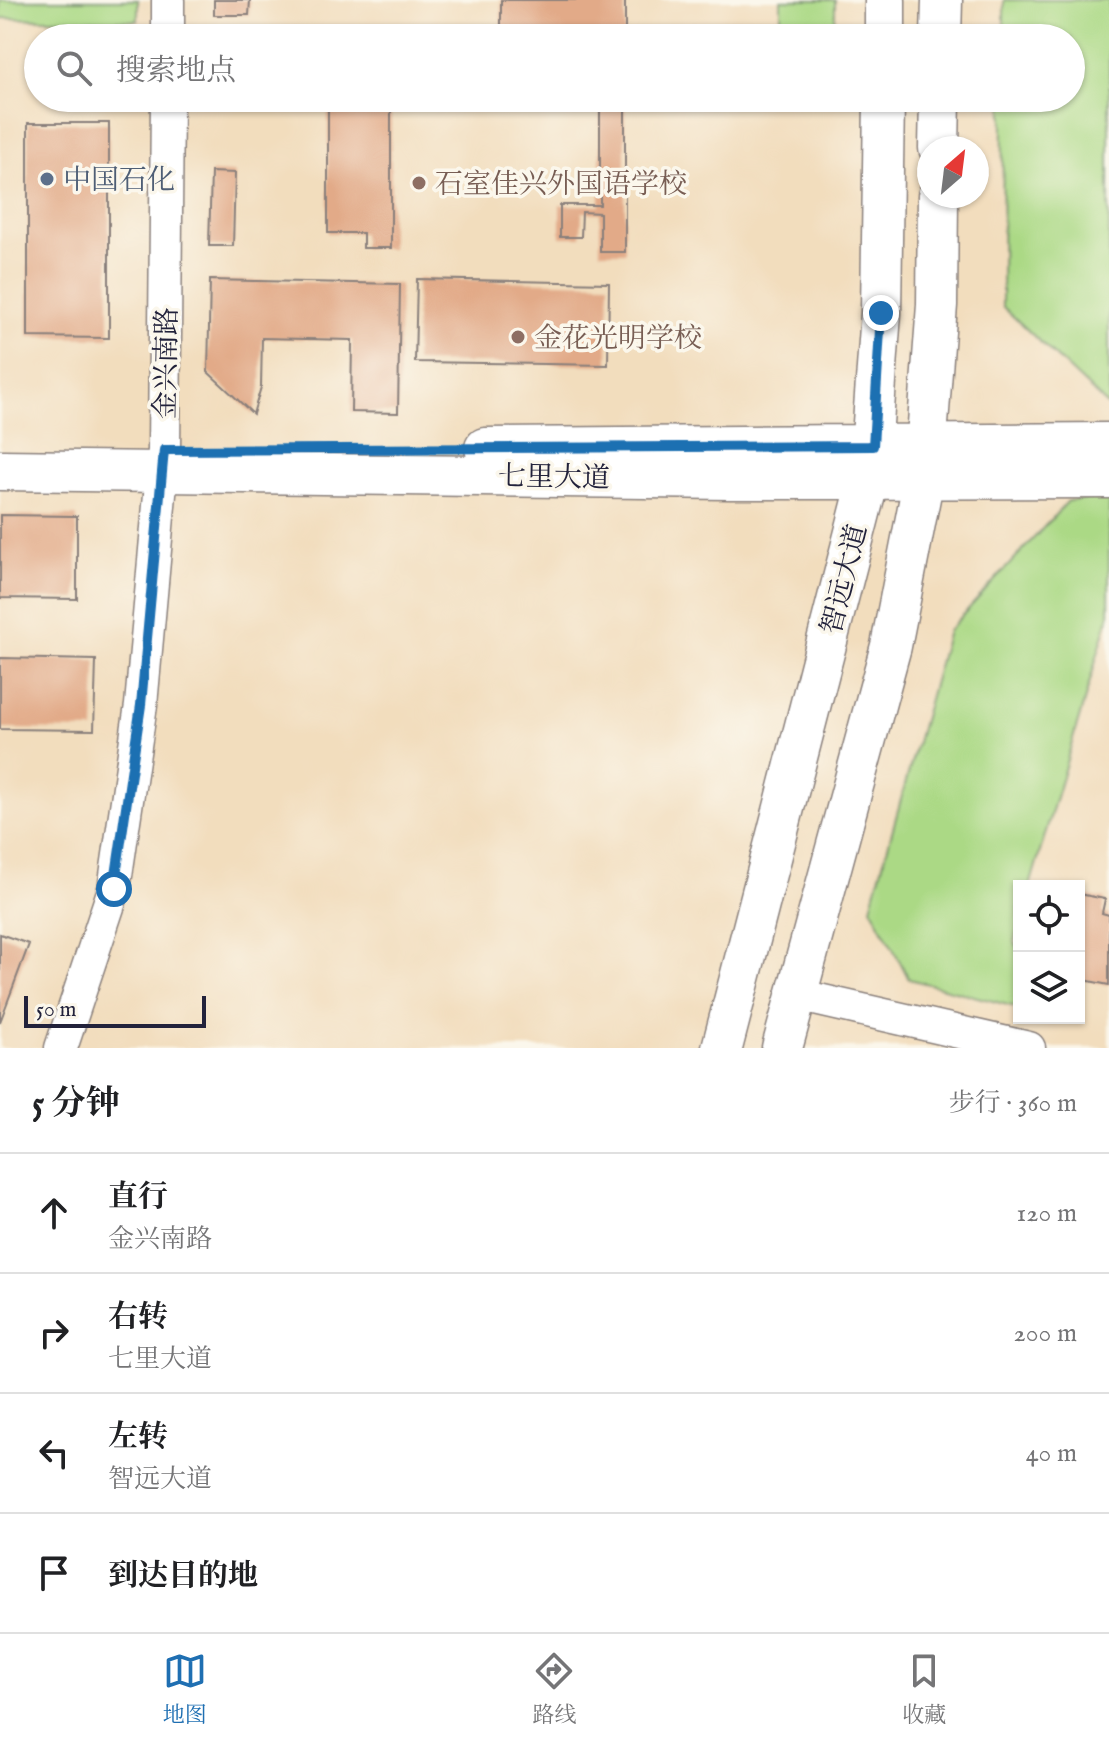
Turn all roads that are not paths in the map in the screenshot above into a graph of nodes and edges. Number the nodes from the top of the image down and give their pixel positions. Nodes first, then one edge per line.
1 (168, 0) edge
2 (885, 0) edge
3 (942, 0) edge
4 (168, 24) edge
5 (885, 24) edge
6 (941, 24) edge
7 (167, 112) edge
8 (884, 112) edge
9 (940, 112) edge
10 (939, 136) edge
11 (937, 208) edge
12 (1109, 443) edge
13 (0, 449) edge
14 (163, 460) junction
15 (926, 461) junction
16 (871, 462) junction
17 (0, 470) edge
18 (1109, 478) edge
19 (797, 995) junction
20 (61, 1048) edge
21 (722, 1048) edge
22 (782, 1048) edge
23 (1029, 1048) edge

1 - 4 street
2 - 5 main road
3 - 6 main road
7 - 14 street, 金兴南路
8 - 16 main road, 智远大道
9 - 10 main road
11 - 15 main road, 智远大道
12 - 15 main road, 七里大道
13 - 14 main road, 七里大道
14 - 16 main road, 七里大道
14 - 17 main road, 七里大道
14 - 20 street, 金兴南路
15 - 16 main road, 七里大道
15 - 18 main road, 七里大道
15 - 19 main road, 智远大道
16 - 21 main road, 智远大道
19 - 22 main road, 智远大道
19 - 23 street

